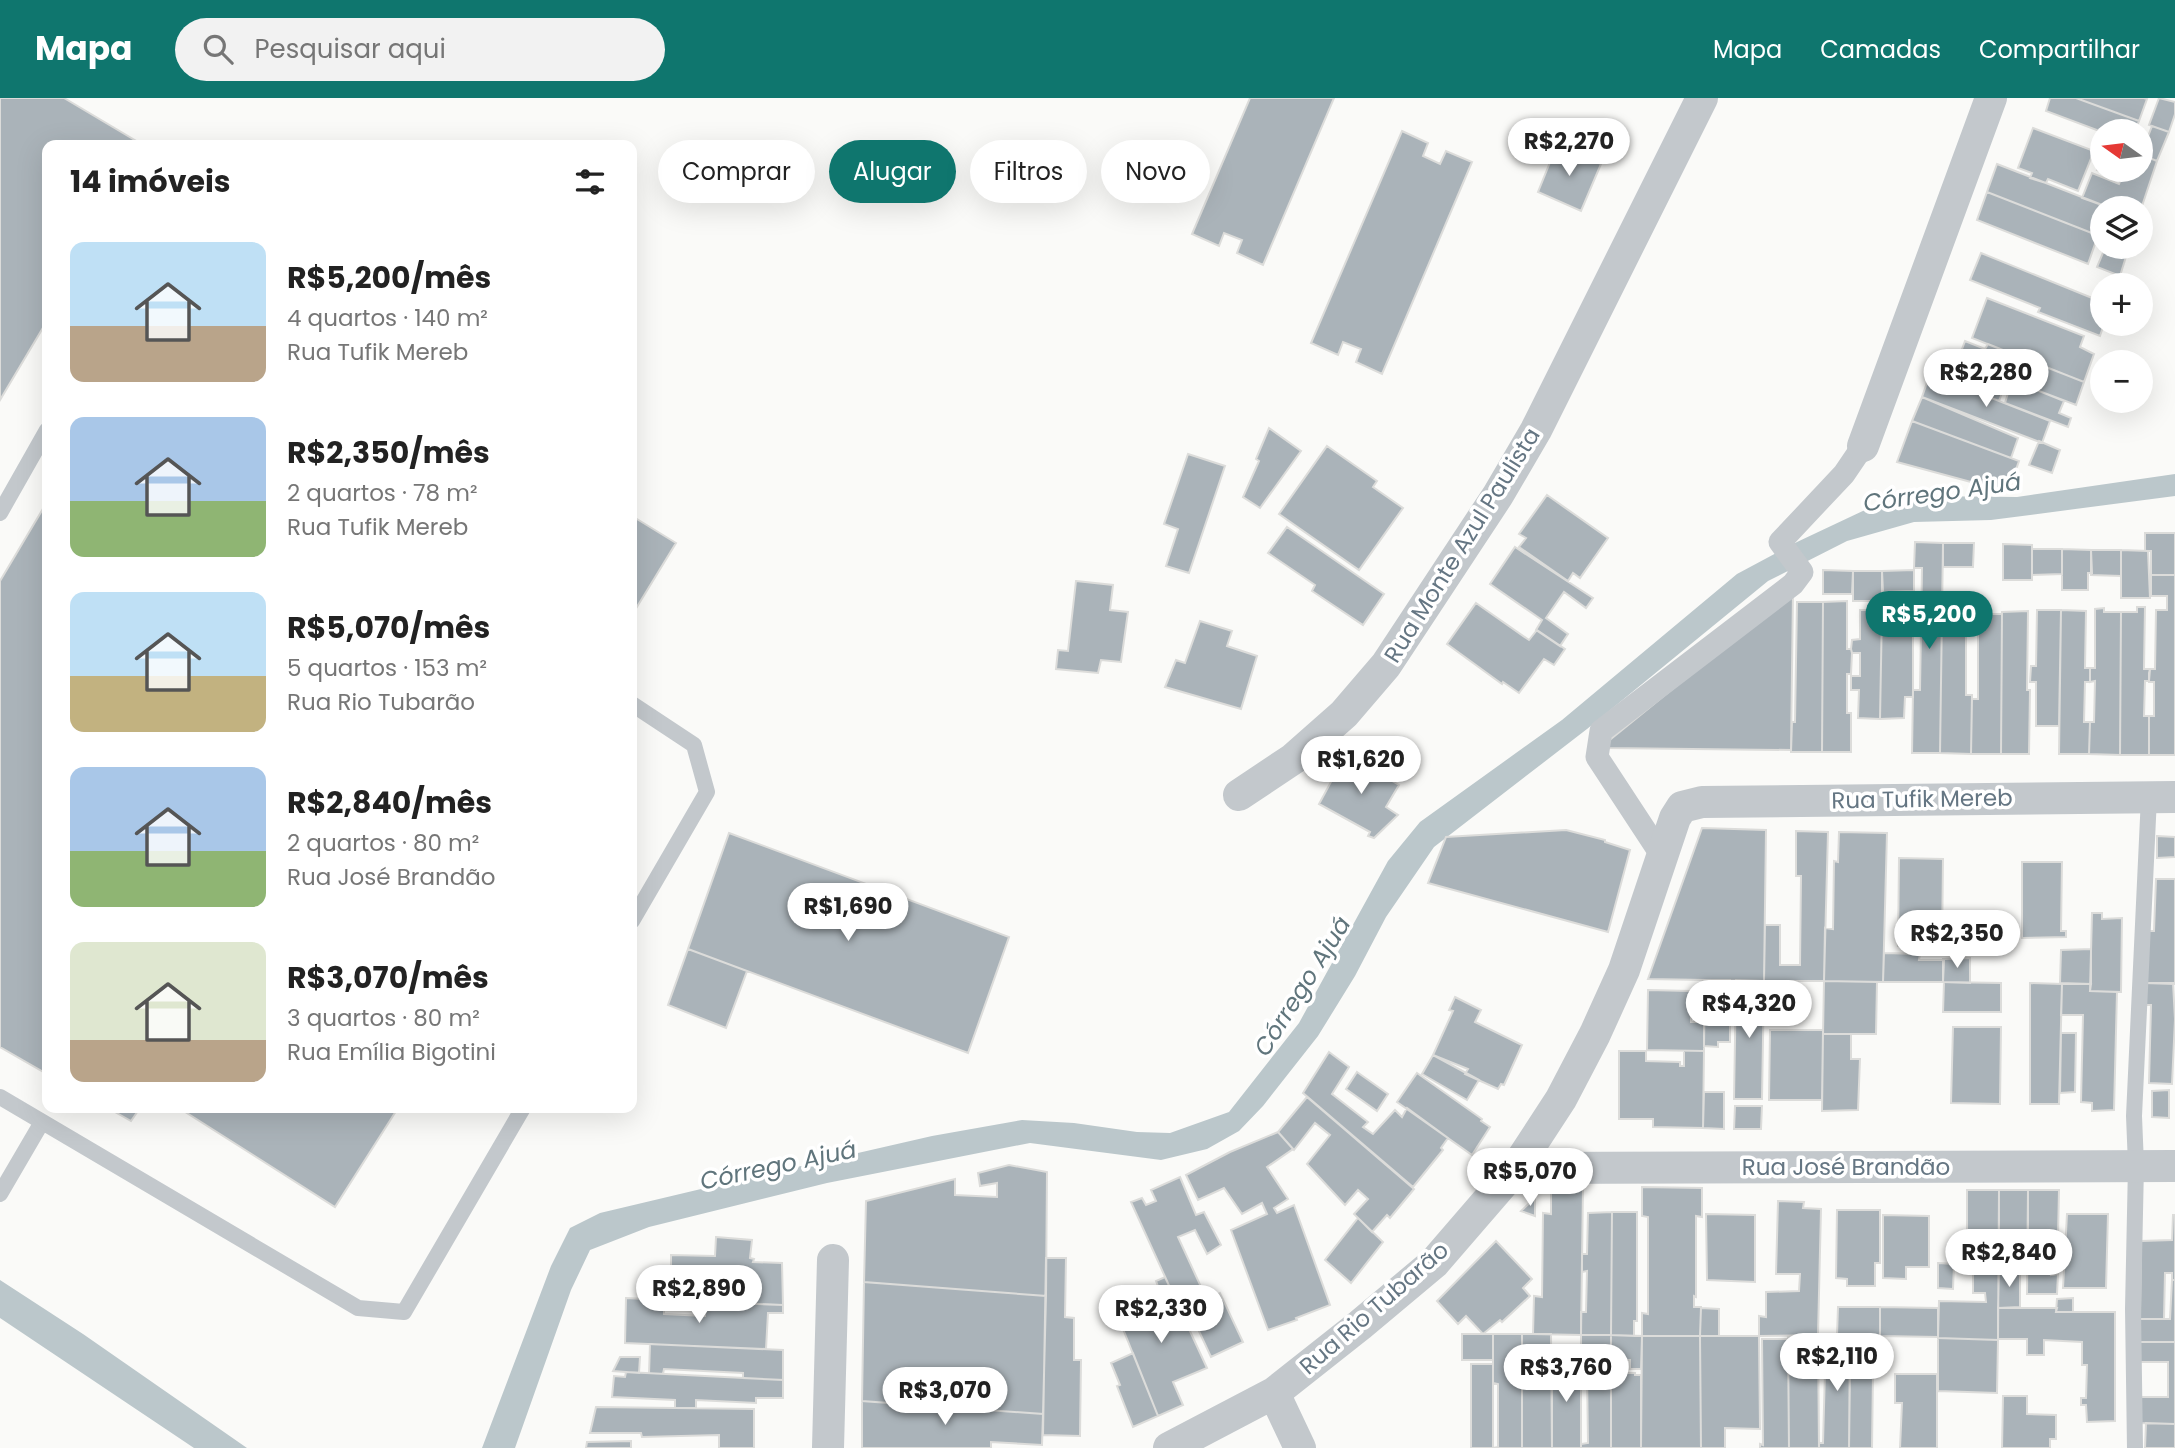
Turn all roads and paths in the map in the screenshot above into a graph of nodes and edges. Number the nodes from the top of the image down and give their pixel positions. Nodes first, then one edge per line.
1 (1702, 98) edge
2 (1991, 98) edge
3 (42, 439) edge
4 (1863, 446) joint
5 (0, 513) edge
6 (637, 707) edge
7 (1239, 795) dead end
8 (2162, 797) edge
9 (1675, 818) joint
10 (1662, 856) junction
11 (637, 912) edge
12 (0, 1097) edge
13 (520, 1113) edge
14 (43, 1122) junction
15 (2136, 1165) junction
16 (2175, 1166) edge
17 (1516, 1168) junction
18 (0, 1194) edge
19 (833, 1260) dead end
20 (1274, 1393) junction
21 (828, 1448) edge
22 (1169, 1448) edge
23 (1300, 1448) edge
24 (2135, 1448) edge

1 - 7 street, Rua Monte Azul Paulista
2 - 4 street
3 - 5 lane
4 - 10 street
6 - 11 lane
8 - 9 street, Rua Tufik Mereb
8 - 15 lane
9 - 10 street, Rua Rio Tubarão
10 - 17 street, Rua Rio Tubarão
12 - 14 lane
13 - 14 lane
14 - 18 lane
15 - 16 street, Rua José Brandão
15 - 17 street, Rua José Brandão
15 - 24 lane
17 - 20 street, Rua Rio Tubarão
19 - 21 street
20 - 22 street, Rua Rio Tubarão
20 - 23 street

